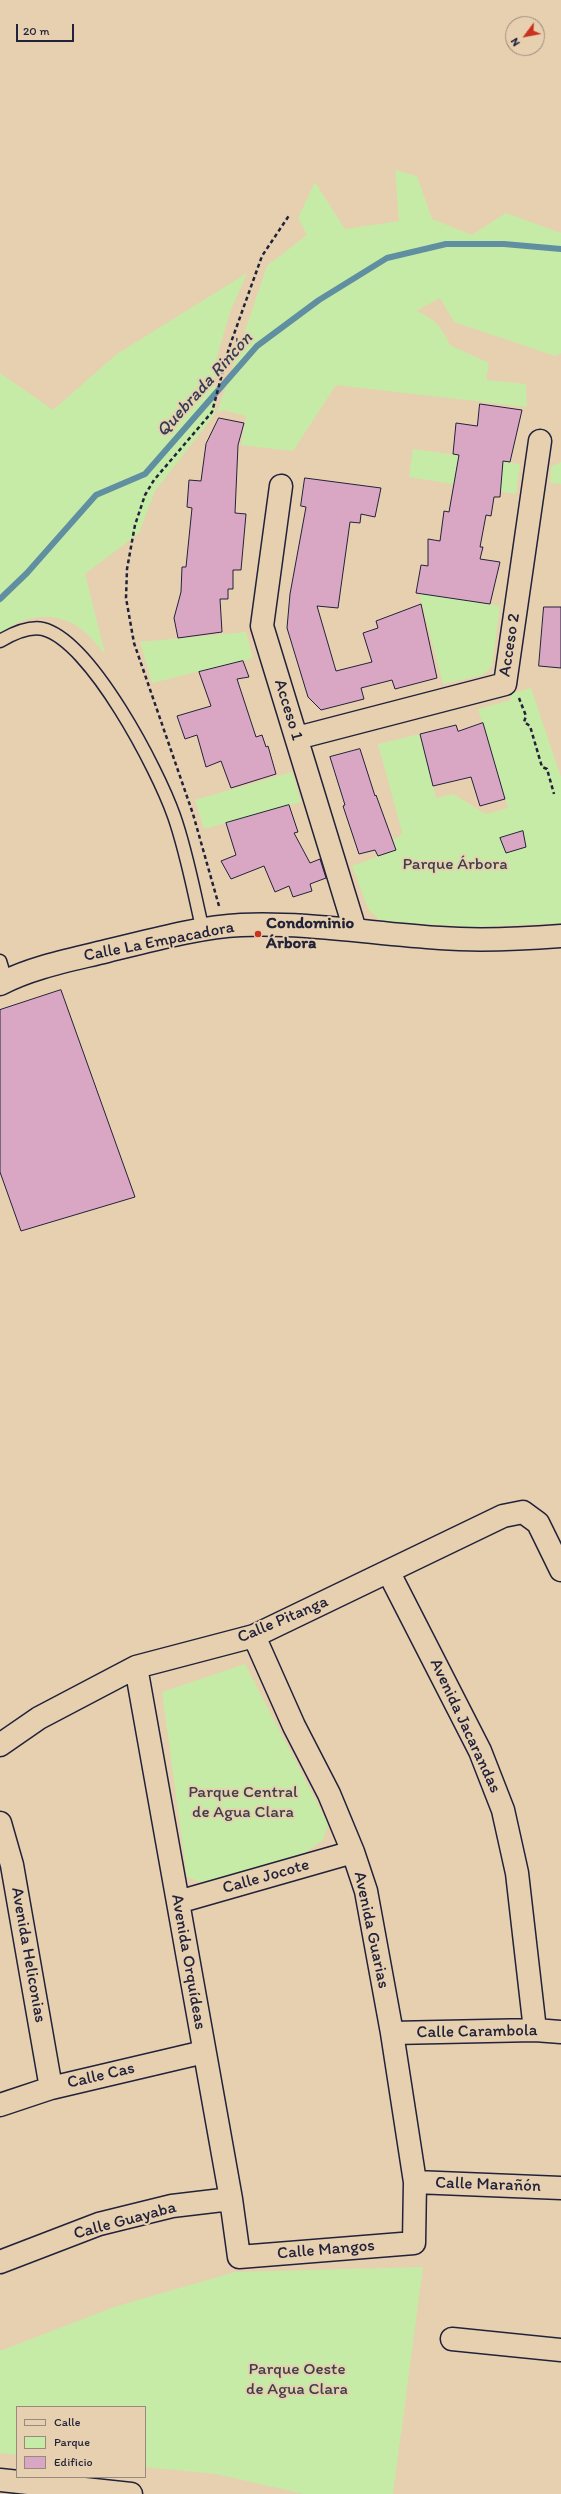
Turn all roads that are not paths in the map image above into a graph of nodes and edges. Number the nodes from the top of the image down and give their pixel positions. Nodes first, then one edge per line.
1 (540, 441) dead end
2 (281, 486) dead end
3 (0, 641) edge
4 (297, 738) junction
5 (355, 930) junction
6 (203, 931) junction
7 (561, 936) edge
8 (2, 975) edge
9 (561, 1570) edge
10 (389, 1572) junction
11 (254, 1636) junction
12 (136, 1667) junction
13 (0, 1745) edge
14 (0, 1823) edge
15 (353, 1852) junction
16 (178, 1902) junction
17 (535, 2030) junction
18 (392, 2032) junction
19 (561, 2032) edge
20 (204, 2052) junction
21 (51, 2088) junction
22 (0, 2105) edge
23 (415, 2182) junction
24 (561, 2188) edge
25 (231, 2199) junction
26 (414, 2243) joint
27 (239, 2258) joint
28 (0, 2262) edge
29 (452, 2339) dead end
30 (561, 2350) edge
31 (0, 2480) edge
32 (131, 2494) edge

1 - 4 street, Acceso 2
2 - 4 street, Acceso 1
3 - 6 lane
4 - 5 street, Acceso 1
5 - 6 street, Calle La Empacadora
5 - 7 street, Calle La Empacadora
6 - 8 street, Calle La Empacadora
9 - 10 street, Calle Pitanga
10 - 11 street, Calle Pitanga
10 - 17 street, Avenida Jacarandas
11 - 12 street, Calle Pitanga
11 - 15 street, Avenida Guarias
12 - 13 street, Calle Pitanga
12 - 16 street, Avenida Orquídeas
14 - 21 street, Avenida Heliconias
15 - 16 street, Calle Jocote
15 - 18 street, Avenida Guarias
16 - 20 street, Avenida Orquídeas
17 - 18 street, Calle Carambola
17 - 19 street, Calle Carambola
18 - 23 street, Avenida Guarias
20 - 21 street, Calle Cas
20 - 25 street, Avenida Orquídeas
21 - 22 street, Calle Cas
23 - 24 street, Calle Marañón
23 - 26 street, Avenida Guarias
25 - 27 street, Avenida Orquídeas
25 - 28 street, Calle Guayaba
26 - 27 street, Calle Mangos
29 - 30 street
31 - 32 street

